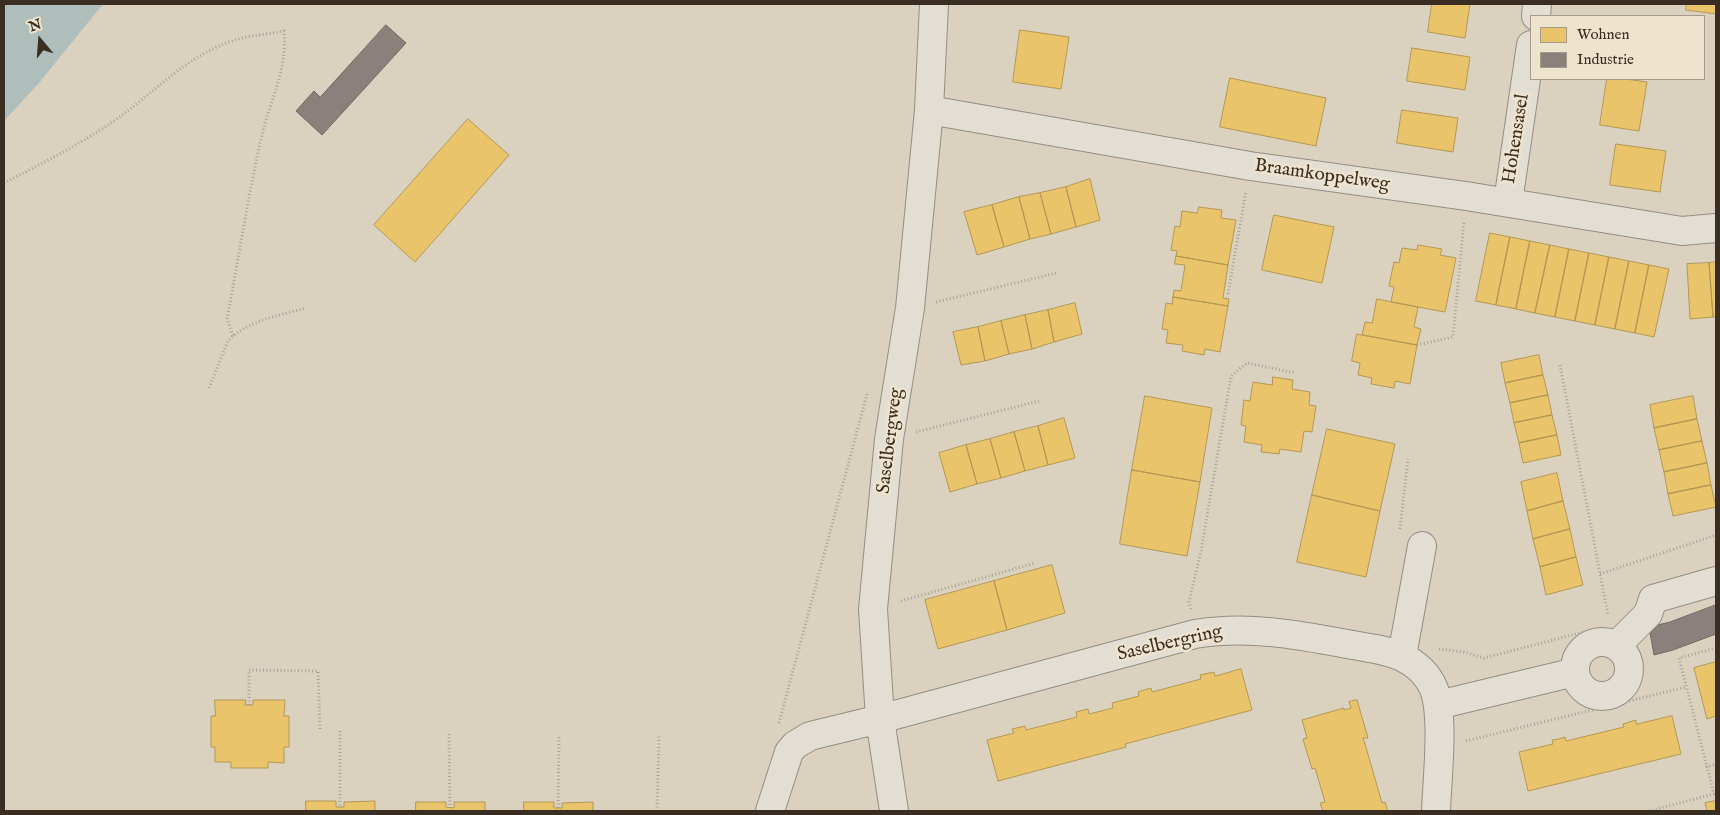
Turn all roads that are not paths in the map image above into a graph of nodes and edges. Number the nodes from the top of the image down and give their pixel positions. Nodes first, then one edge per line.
1 (934, 4) edge
2 (1530, 52) edge
3 (929, 110) junction
4 (1508, 202) junction
5 (1716, 228) edge
6 (1422, 546) dead end
7 (1716, 581) edge
8 (1613, 636) junction
9 (1402, 656) junction
10 (1575, 672) junction
11 (1438, 706) junction
12 (880, 719) junction
13 (770, 811) edge
14 (894, 811) edge
15 (1436, 811) edge

1 - 3 street, Saselbergweg
2 - 4 street, Hohensasel
3 - 4 street, Braamkoppelweg
3 - 12 street, Saselbergweg
4 - 5 street, Braamkoppelweg
6 - 9 street
7 - 8 street
8 - 10 street
8 - 10 street
9 - 11 street, Saselbergring
9 - 12 street, Saselbergring
10 - 11 street
11 - 15 street, Saselbergring
12 - 13 street
12 - 14 street, Saselbergweg

